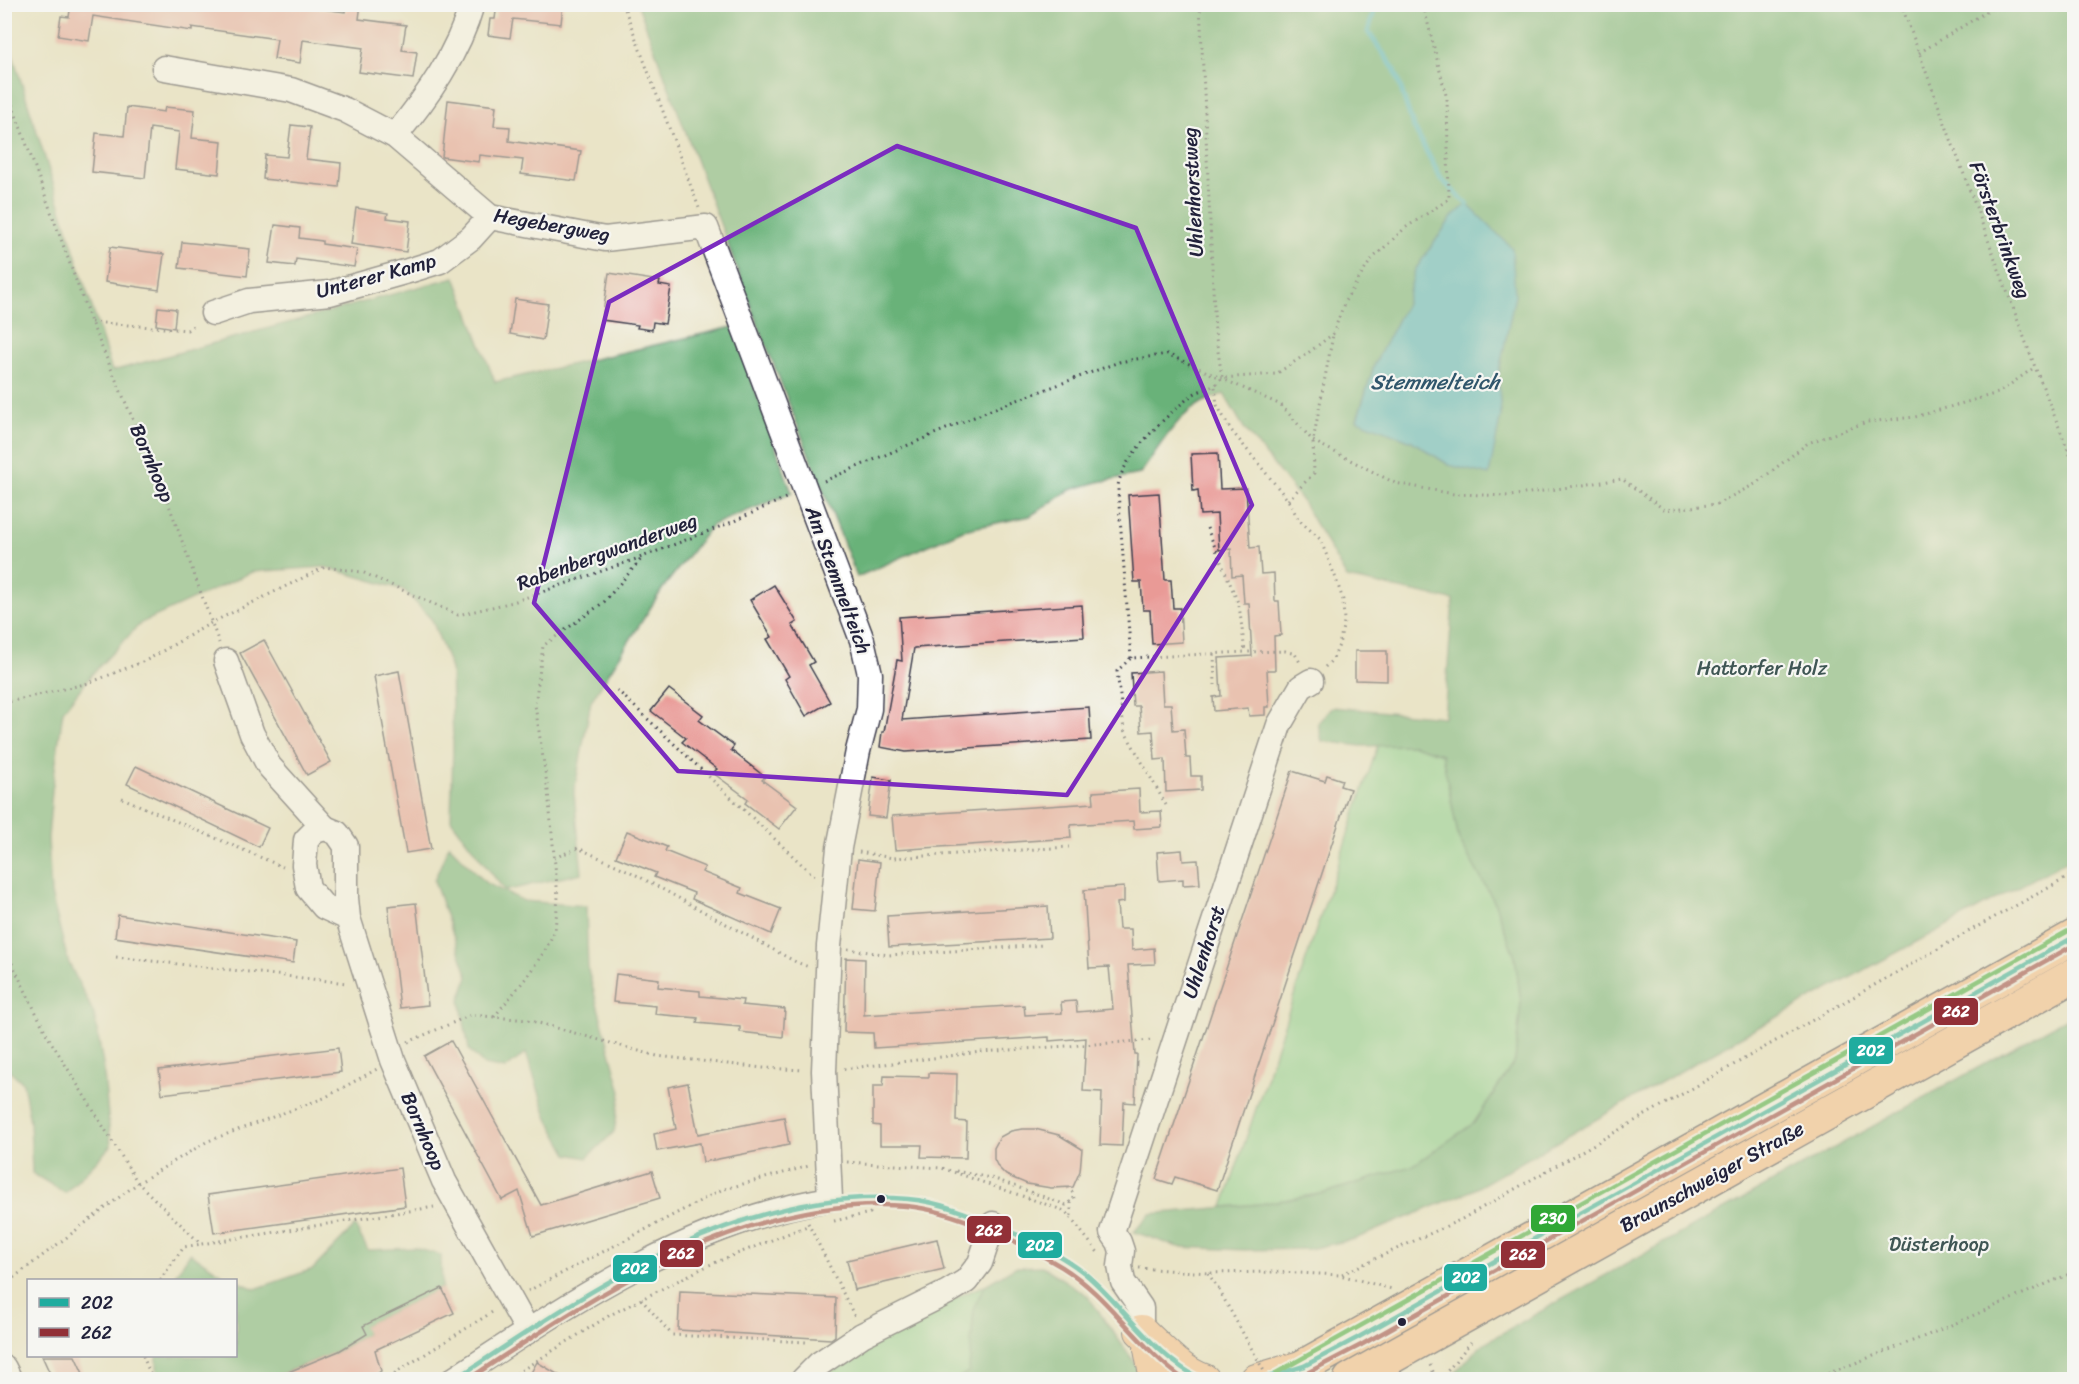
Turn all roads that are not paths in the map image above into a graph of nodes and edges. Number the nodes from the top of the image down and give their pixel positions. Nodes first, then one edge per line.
1 (472, 4) edge
2 (164, 68) dead end
3 (395, 136) junction
4 (489, 217) junction
5 (706, 227) joint
6 (213, 313) road end
7 (226, 661) road end
8 (1311, 681) road end
9 (326, 828) junction
10 (348, 918) junction
11 (2074, 937) edge
12 (2074, 975) edge
13 (993, 1224) dead end
14 (528, 1331) junction
15 (1145, 1340) junction
16 (4, 1368) edge
17 (1292, 1373) edge
18 (809, 1374) edge
19 (10, 1380) edge
20 (453, 1380) edge
21 (1156, 1380) edge
22 (1172, 1380) edge
23 (1204, 1380) edge
24 (1256, 1380) edge
25 (1350, 1380) edge

1 - 3 street
2 - 3 street, Hegebergweg
3 - 4 street, Hegebergweg
4 - 5 street, Hegebergweg
4 - 6 street, Unterer Kamp
5 - 14 street, Am Stemmelteich
7 - 9 street, Bornhoop
8 - 15 street, Uhlenhorst
9 - 10 street, Bornhoop
9 - 10 street
10 - 14 street, Bornhoop
11 - 17 highway, Braunschweiger Straße
12 - 25 highway, Braunschweiger Straße
13 - 18 street
14 - 20 street
15 - 21 main road
15 - 22 street
15 - 23 main road
16 - 19 street
17 - 24 main road

